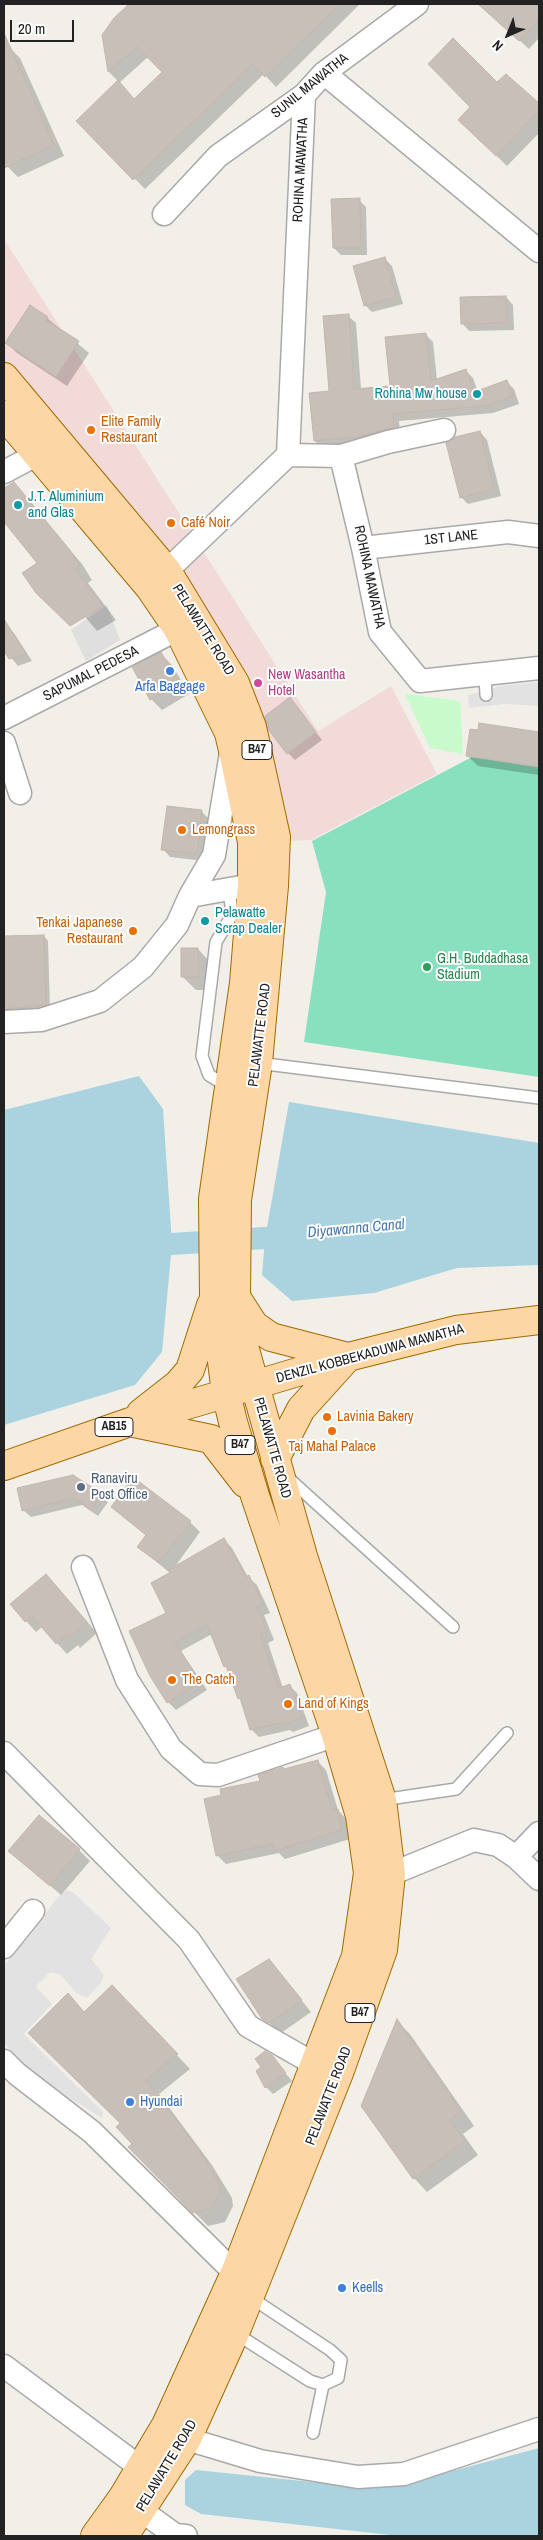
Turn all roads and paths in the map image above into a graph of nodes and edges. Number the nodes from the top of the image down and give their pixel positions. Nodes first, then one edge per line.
1 (417, 4) edge
2 (324, 73) junction
3 (304, 95) junction
4 (164, 214) dead end
5 (539, 251) edge
6 (4, 377) edge
7 (4, 415) edge
8 (444, 430) dead end
9 (45, 447) junction
10 (288, 455) junction
11 (341, 456) junction
12 (4, 472) edge
13 (539, 536) edge
14 (363, 548) junction
15 (158, 579) junction
16 (178, 630) junction
17 (539, 668) edge
18 (4, 718) edge
19 (4, 744) edge
20 (232, 746) junction
21 (20, 793) dead end
22 (190, 896) junction
23 (252, 900) junction
24 (4, 1022) edge
25 (258, 1063) junction
26 (539, 1098) edge
27 (225, 1200) junction
28 (225, 1293) junction
29 (539, 1320) edge
30 (348, 1357) junction
31 (254, 1385) junction
32 (226, 1393) junction
33 (130, 1422) junction
34 (277, 1463) junction
35 (4, 1466) edge
36 (255, 1496) junction
37 (83, 1567) dead end
38 (453, 1627) dead end
39 (507, 1733) dead end
40 (336, 1735) junction
41 (4, 1753) edge
42 (382, 1800) junction
43 (539, 1833) edge
44 (516, 1857) junction
45 (379, 1874) junction
46 (539, 1880) edge
47 (33, 1911) dead end
48 (4, 1947) edge
49 (4, 2061) edge
50 (327, 2069) junction
51 (235, 2274) junction
52 (250, 2297) junction
53 (236, 2333) junction
54 (4, 2366) edge
55 (323, 2386) junction
56 (539, 2429) edge
57 (177, 2432) junction
58 (313, 2433) dead end
59 (151, 2475) junction
60 (132, 2504) junction
61 (95, 2536) edge
62 (124, 2536) edge
63 (179, 2536) edge

1 - 2 street, SUNIL MAWATHA
2 - 3 street, SUNIL MAWATHA
2 - 5 street
3 - 4 street, SUNIL MAWATHA
3 - 10 street, ROHINA MAWATHA
6 - 9 main road, PELAWATTE ROAD / B47
7 - 9 main road, PELAWATTE ROAD / B47
8 - 11 street
9 - 12 street
9 - 15 main road, PELAWATTE ROAD / B47
10 - 11 street
10 - 15 street
11 - 14 street, ROHINA MAWATHA
13 - 14 street, 1ST LANE
14 - 17 street, ROHINA MAWATHA
15 - 16 main road, PELAWATTE ROAD / B47
15 - 23 main road, PELAWATTE ROAD / B47
16 - 18 street, SAPUMAL PEDESA
16 - 20 main road, PELAWATTE ROAD / B47
19 - 21 street
20 - 22 street
20 - 23 main road, PELAWATTE ROAD / B47
22 - 23 street
22 - 24 street
23 - 25 main road, PELAWATTE ROAD / B47
23 - 27 main road, PELAWATTE ROAD / B47
25 - 26 lane
25 - 27 main road, PELAWATTE ROAD / B47
27 - 28 main road, PELAWATTE ROAD / B47
28 - 30 main road
28 - 31 main road, PELAWATTE ROAD / B47
28 - 32 main road, PELAWATTE ROAD / B47
28 - 33 main road
29 - 30 main road, DENZIL KOBBEKADUWA MAWATHA / AB15
30 - 31 main road, DENZIL KOBBEKADUWA MAWATHA / AB15
30 - 34 main road
31 - 32 main road, DENZIL KOBBEKADUWA MAWATHA / AB15
31 - 34 main road, PELAWATTE ROAD / B47
32 - 33 main road, DENZIL KOBBEKADUWA MAWATHA / AB15
32 - 36 main road, PELAWATTE ROAD / B47
33 - 35 main road, DENZIL KOBBEKADUWA MAWATHA / AB15
33 - 36 main road
34 - 38 lane
34 - 42 main road, PELAWATTE ROAD / B47
36 - 40 main road, PELAWATTE ROAD / B47
37 - 40 street
39 - 42 lane
40 - 45 main road, PELAWATTE ROAD / B47
41 - 50 street
42 - 45 main road, PELAWATTE ROAD / B47
43 - 44 street
44 - 45 street
44 - 46 street
45 - 50 main road, PELAWATTE ROAD / B47
47 - 48 street
49 - 51 street
50 - 51 main road, PELAWATTE ROAD / B47
50 - 52 main road, PELAWATTE ROAD / B47
51 - 57 main road, PELAWATTE ROAD / B47
52 - 53 main road, PELAWATTE ROAD / B47
52 - 55 lane
53 - 55 lane
53 - 57 main road, PELAWATTE ROAD / B47
54 - 59 street
55 - 58 lane
56 - 57 street
57 - 59 main road, PELAWATTE ROAD / B47
59 - 60 main road, PELAWATTE ROAD / B47
60 - 61 main road, PELAWATTE ROAD / B47
60 - 62 main road, PELAWATTE ROAD / B47
60 - 63 street

